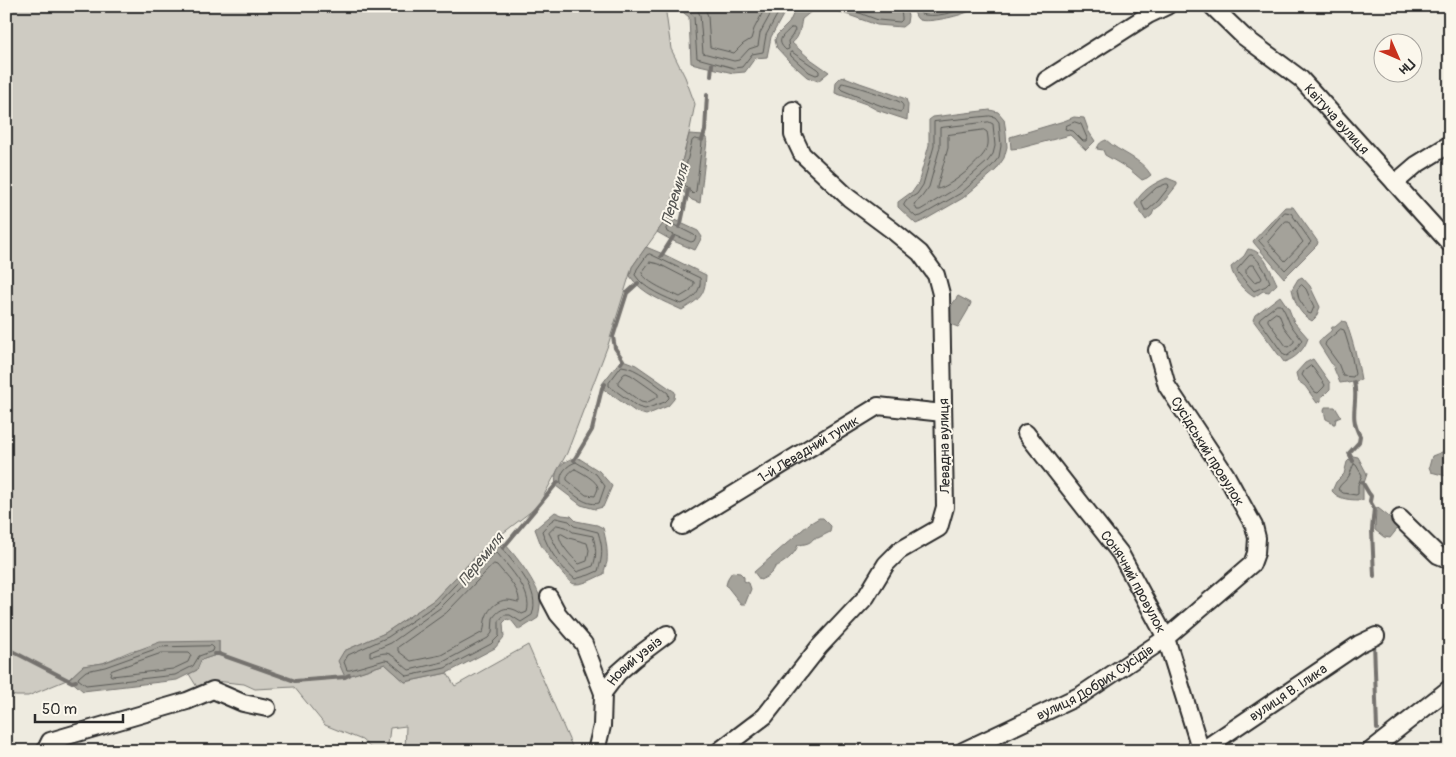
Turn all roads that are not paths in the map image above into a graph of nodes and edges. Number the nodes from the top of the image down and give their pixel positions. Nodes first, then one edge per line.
1 (1168, 6) edge
2 (1212, 6) edge
3 (1046, 80) dead end
4 (793, 110) dead end
5 (1450, 144) edge
6 (1395, 183) junction
7 (1450, 244) edge
8 (1157, 350) dead end
9 (943, 413) junction
10 (1026, 432) dead end
11 (1400, 518) dead end
12 (682, 526) dead end
13 (1256, 552) joint
14 (1450, 560) edge
15 (549, 597) dead end
16 (667, 634) dead end
17 (1376, 636) dead end
18 (1166, 638) junction
19 (1450, 688) edge
20 (603, 693) junction
21 (266, 708) dead end
22 (45, 751) edge
23 (596, 751) edge
24 (719, 751) edge
25 (963, 751) edge
26 (1201, 751) edge
27 (1370, 751) edge

1 - 3 street
2 - 6 street, Квітуча вулиця
4 - 9 street, Левадна вулиця
5 - 6 street
6 - 7 street, Квітуча вулиця
8 - 13 street, Сусідський провулок
9 - 12 street, 1-й Левадний тупик
9 - 24 street, Левадна вулиця
10 - 18 street, Сонячний провулок
11 - 14 street
13 - 18 street, вулиця Добрих Сусідів
15 - 20 street
16 - 20 street, Новий узвіз
17 - 26 street, вулиця В. Ілика
18 - 25 street, вулиця Добрих Сусідів
18 - 26 street, Сонячний провулок
19 - 27 street
20 - 23 street, Новий узвіз
21 - 22 street

